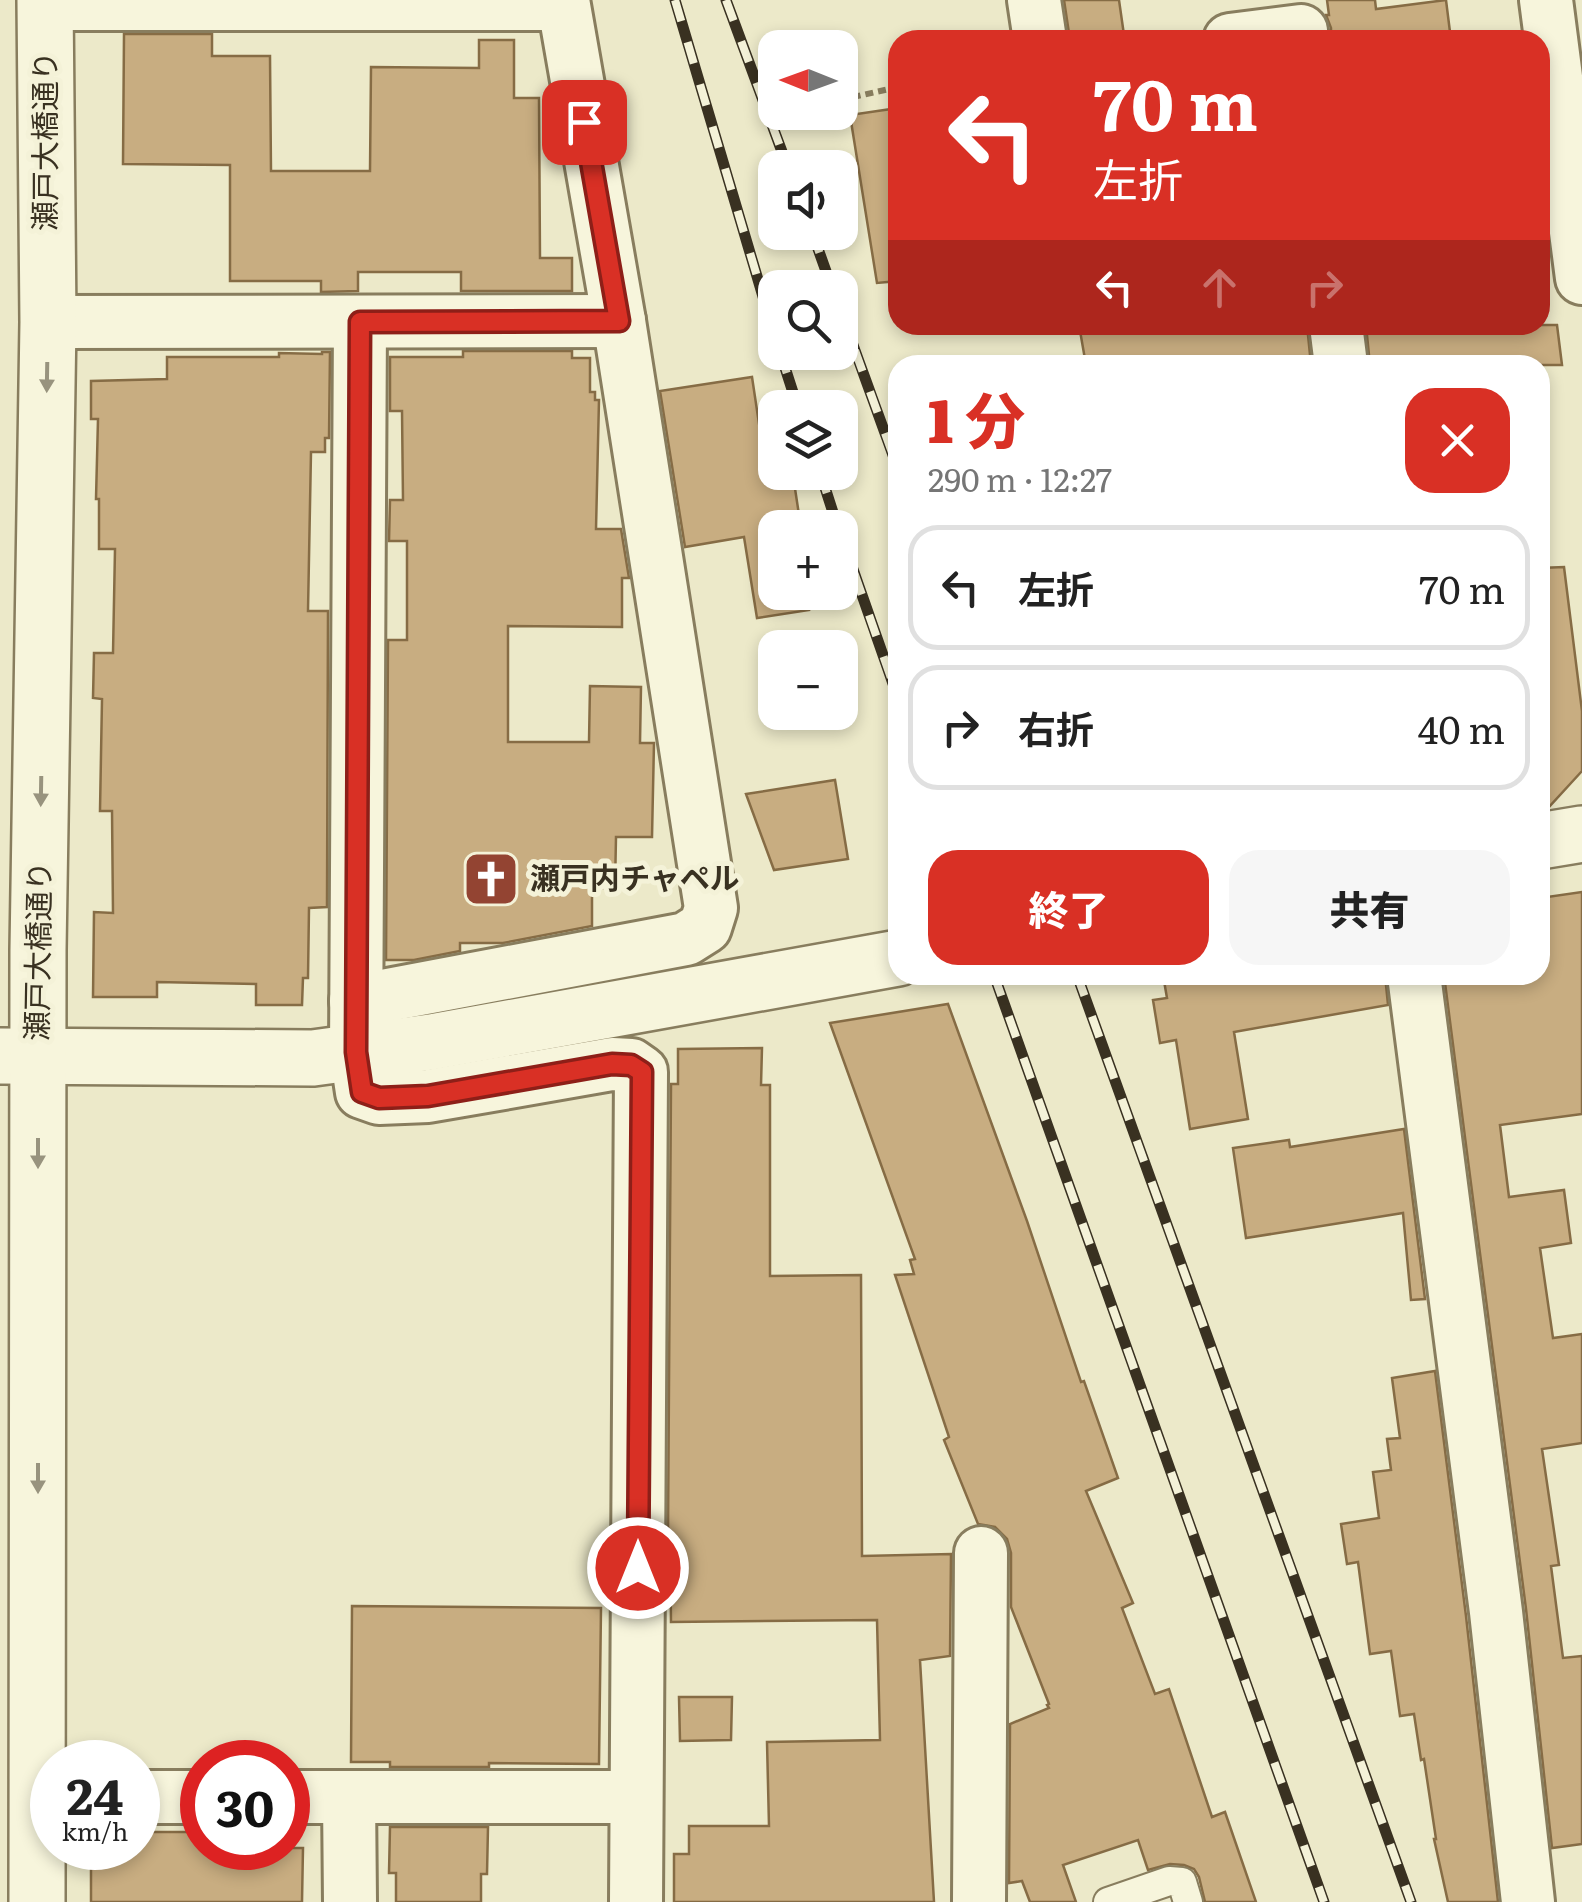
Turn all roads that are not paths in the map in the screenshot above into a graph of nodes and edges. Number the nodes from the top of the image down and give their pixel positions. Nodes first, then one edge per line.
1 (1034, 0) edge
2 (1546, 0) edge
3 (45, 2) edge
4 (242, 2) edge
5 (563, 2) edge
6 (1301, 24) edge
7 (1038, 30) edge
8 (1274, 30) edge
9 (1547, 30) edge
10 (1550, 81) edge
11 (1556, 202) edge
12 (1582, 278) edge
13 (619, 321) junction
14 (48, 322) junction
15 (360, 322) junction
16 (1582, 834) edge
17 (1550, 839) edge
18 (888, 960) edge
19 (1415, 985) edge
20 (356, 1026) junction
21 (19, 1056) edge
22 (981, 1553) dead end
23 (43, 1740) edge
24 (310, 1797) edge
25 (349, 1797) junction
26 (636, 1797) junction
27 (39, 1870) edge
28 (37, 1902) edge
29 (350, 1902) edge
30 (636, 1902) edge
31 (979, 1902) edge
32 (1108, 1902) edge
33 (1188, 1902) edge
34 (1528, 1902) edge

1 - 7 street
2 - 9 street
3 - 4 street
3 - 14 street, 瀬戸大橋通り
4 - 5 street
5 - 13 street
6 - 8 street
10 - 11 street
11 - 12 street
13 - 15 street
13 - 20 street
14 - 15 street
14 -> 21 street, 瀬戸大橋通り
15 - 20 street
16 - 17 street
18 - 20 street
19 - 34 street
20 - 21 street
20 - 26 street
21 -> 23 street, 瀬戸大橋通り
22 - 31 street
24 - 25 street
25 - 26 street
25 - 29 street
26 - 30 street
27 - 28 street, 瀬戸大橋通り
32 - 33 lane

